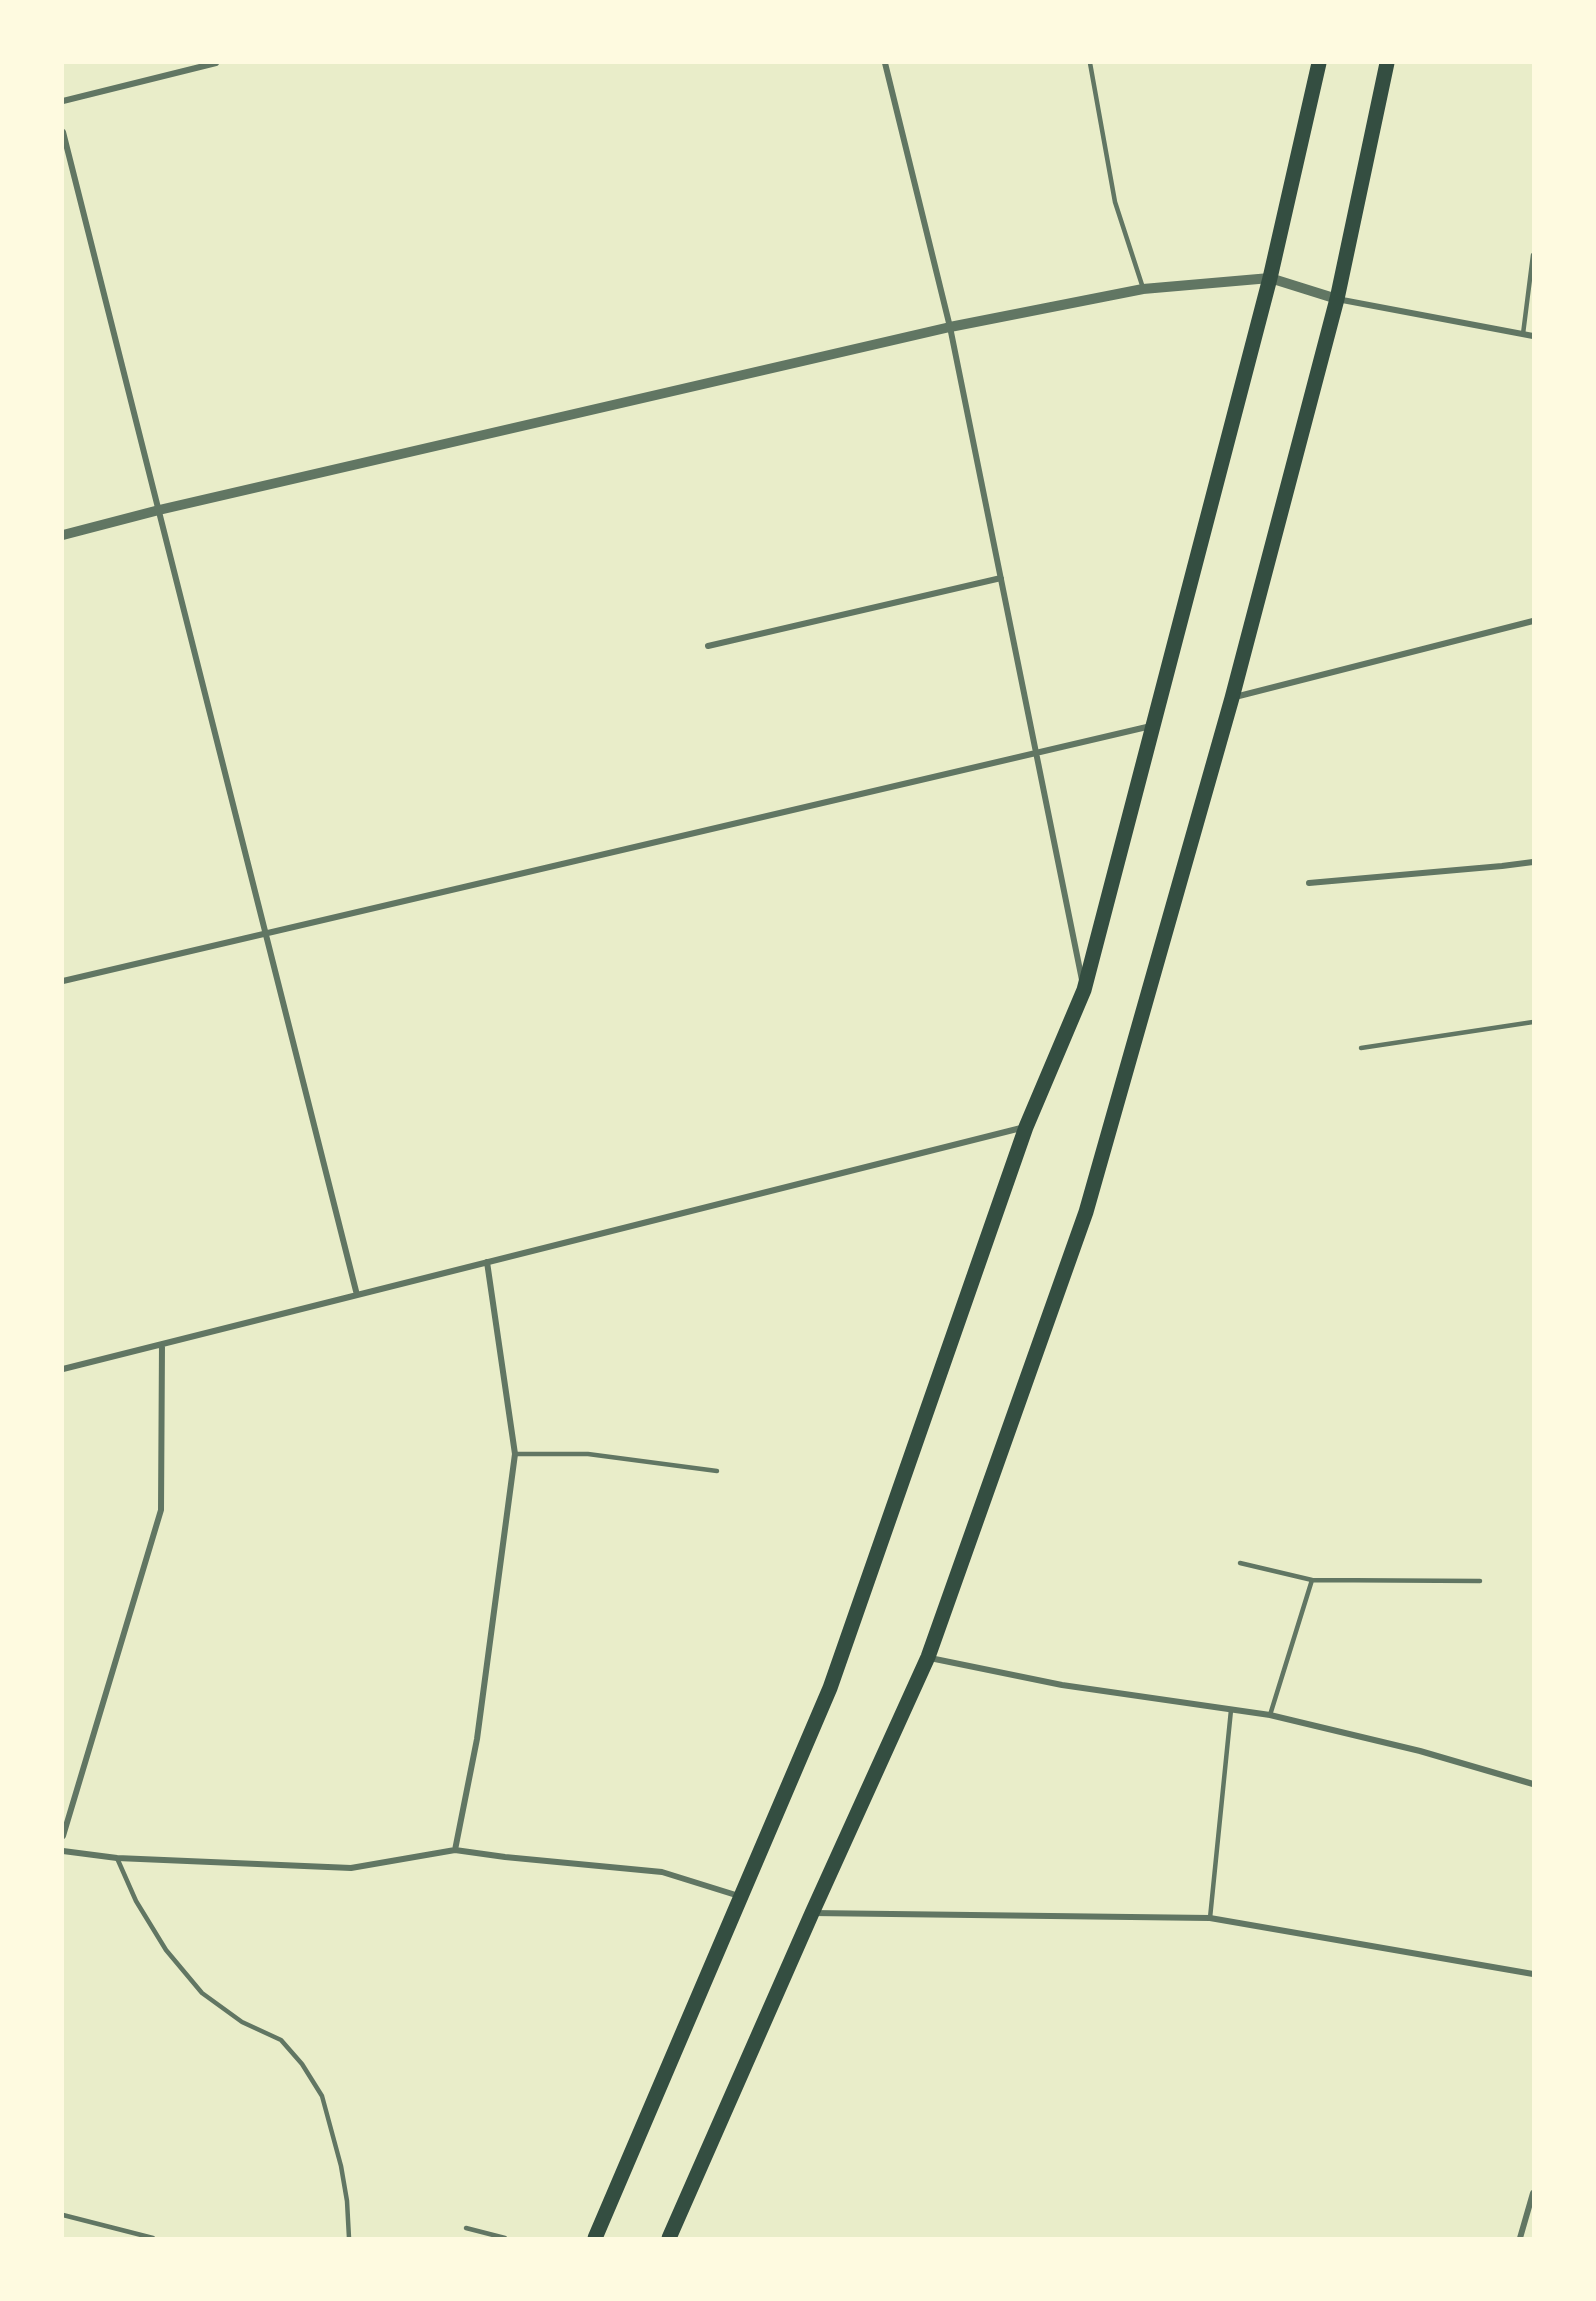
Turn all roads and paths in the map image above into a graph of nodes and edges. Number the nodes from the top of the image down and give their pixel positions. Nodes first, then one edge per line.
1 (216, 63) edge
2 (885, 63) edge
3 (1090, 63) edge
4 (1319, 63) edge
5 (1387, 63) edge
6 (63, 101) edge
7 (63, 132) edge
8 (1533, 255) edge
9 (1270, 278) junction
10 (1143, 289) junction
11 (1337, 299) junction
12 (950, 327) junction
13 (1523, 334) junction
14 (1533, 336) edge
15 (159, 510) junction
16 (63, 535) edge
17 (1001, 578) junction
18 (1533, 621) edge
19 (708, 646) dead end
20 (1232, 698) junction
21 (1154, 725) junction
22 (1037, 752) junction
23 (1533, 862) edge
24 (1309, 883) dead end
25 (266, 933) junction
26 (63, 981) edge
27 (1084, 990) junction
28 (1533, 1022) edge
29 (1360, 1048) dead end
30 (1026, 1127) junction
31 (487, 1262) junction
32 (357, 1295) junction
33 (162, 1344) junction
34 (63, 1369) edge
35 (515, 1454) junction
36 (717, 1471) dead end
37 (1240, 1563) dead end
38 (1312, 1580) junction
39 (1480, 1581) dead end
40 (928, 1657) junction
41 (1231, 1710) junction
42 (1270, 1715) junction
43 (1533, 1784) edge
44 (63, 1836) edge
45 (455, 1850) junction
46 (63, 1851) edge
47 (117, 1858) junction
48 (741, 1896) junction
49 (812, 1913) junction
50 (1210, 1918) junction
51 (1533, 1974) edge
52 (1533, 2193) edge
53 (63, 2215) edge
54 (466, 2228) dead end
55 (153, 2238) edge
56 (349, 2238) edge
57 (505, 2238) edge
58 (595, 2238) edge
59 (669, 2238) edge
60 (1520, 2238) edge

1 - 6 street
2 - 12 street
3 - 10 lane
4 - 9 main road
5 - 11 main road
7 - 15 street
8 - 13 lane
9 - 10 street
9 - 11 street
9 - 21 main road
10 - 12 street
11 - 13 street
11 - 20 main road
12 - 15 street
12 - 17 street
13 - 14 street
15 - 16 street
15 - 25 street
17 - 19 street
17 - 22 street
18 - 20 street
20 - 40 main road
21 - 22 street
21 - 27 main road
22 - 25 street
22 - 27 street
23 - 24 street
25 - 26 street
25 - 32 street
27 - 30 main road
28 - 29 lane
30 - 31 street
30 - 48 main road
31 - 32 street
31 - 35 street
32 - 33 street
33 - 34 street
33 - 44 street
35 - 36 lane
35 - 45 street
37 - 38 lane
38 - 39 lane
38 - 42 lane
40 - 41 street
40 - 49 main road
41 - 42 street
41 - 50 lane
42 - 43 street
45 - 47 street
45 - 48 street
46 - 47 street
47 - 56 lane
48 - 58 main road
49 - 50 street
49 - 59 main road
50 - 51 street
52 - 60 street
53 - 55 lane
54 - 57 lane

